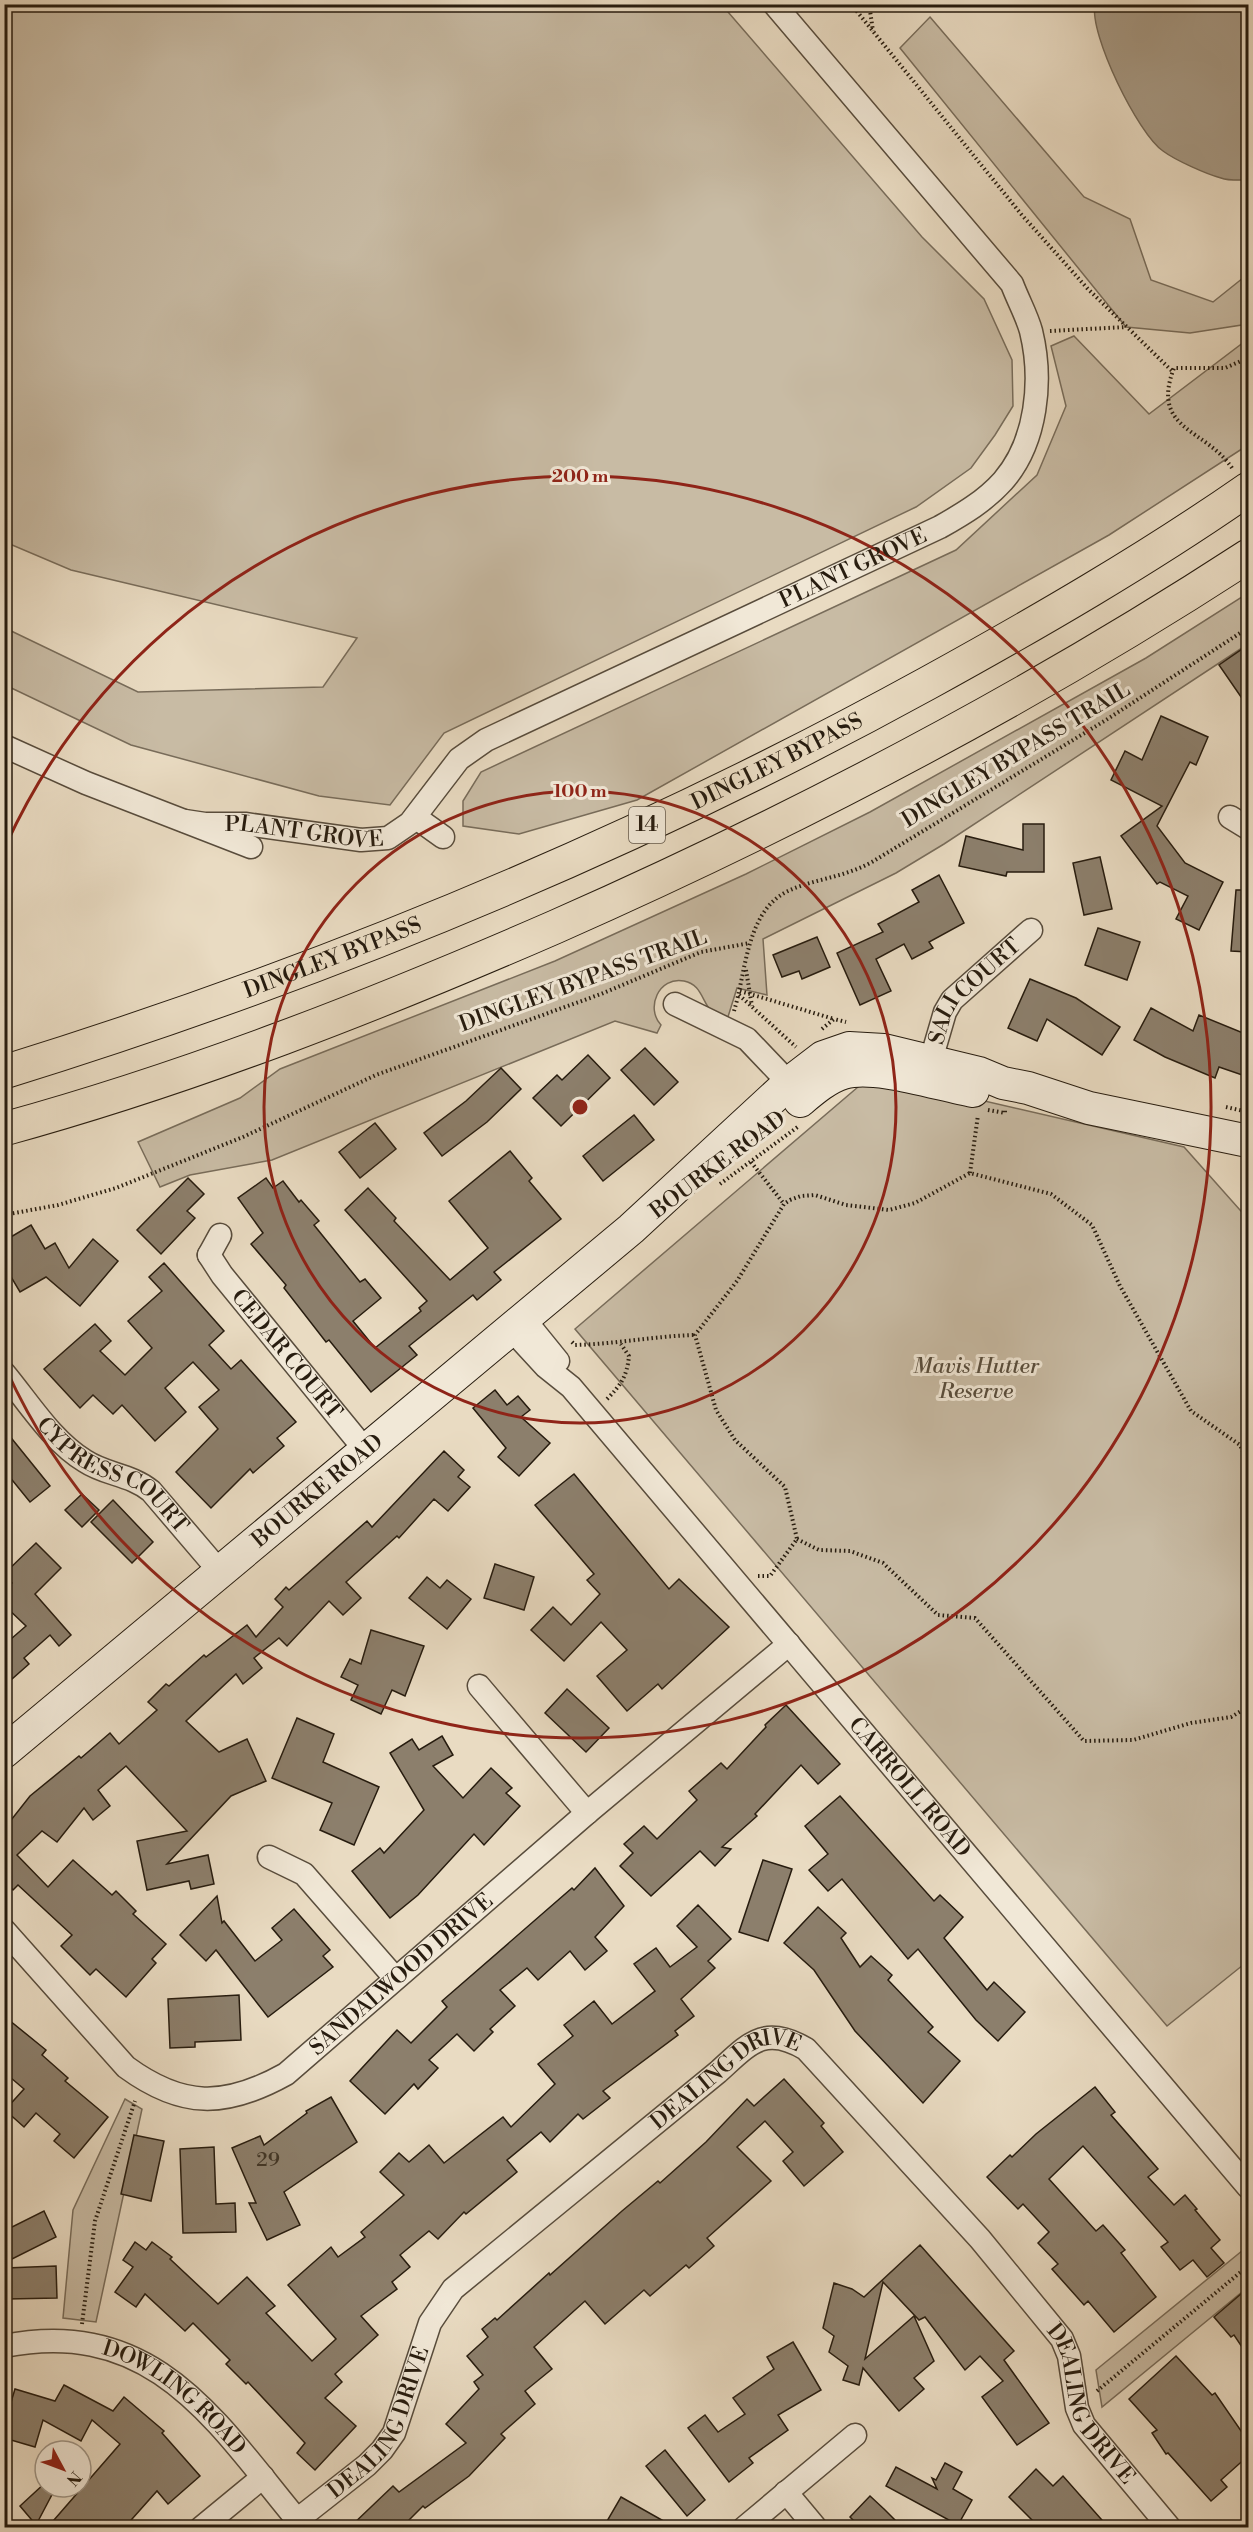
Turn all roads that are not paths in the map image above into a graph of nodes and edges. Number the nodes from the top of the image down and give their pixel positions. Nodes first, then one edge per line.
1 (774, 4) edge
2 (1241, 479) edge
3 (1248, 556) edge
4 (4, 746) edge
5 (415, 817) junction
6 (185, 821) junction
7 (443, 837) dead end
8 (251, 847) dead end
9 (1031, 930) dead end
10 (675, 1004) dead end
11 (928, 1071) junction
12 (4, 1072) edge
13 (798, 1102) junction
14 (4, 1129) edge
15 (1248, 1141) edge
16 (219, 1235) dead end
17 (518, 1324) junction
18 (4, 1373) edge
19 (366, 1451) junction
20 (221, 1574) junction
21 (789, 1644) junction
22 (479, 1686) dead end
23 (4, 1752) edge
24 (587, 1813) junction
25 (269, 1857) dead end
26 (4, 1930) edge
27 (395, 1978) junction
28 (1248, 2187) edge
29 (4, 2346) edge
30 (855, 2435) dead end
31 (263, 2477) junction
32 (786, 2492) junction
33 (301, 2524) edge
34 (201, 2528) edge
35 (744, 2528) edge
36 (816, 2528) edge
37 (1170, 2528) edge

1 - 5 street, PLANT GROVE
2 - 12 highway, DINGLEY BYPASS / 14
3 - 14 highway, 14
4 - 6 street, PLANT GROVE
5 - 6 street, PLANT GROVE
5 - 7 street
6 - 8 street, PLANT GROVE
9 - 11 street, SALI COURT
10 - 13 street
11 - 13 main road, BOURKE ROAD
11 - 15 main road
13 - 17 main road, BOURKE ROAD
16 - 19 street, CEDAR COURT
17 - 19 main road, BOURKE ROAD
17 - 21 street, CARROLL ROAD
18 - 20 street, CYPRESS COURT
19 - 20 main road, BOURKE ROAD
20 - 23 main road, BOURKE ROAD
21 - 24 street, SANDALWOOD DRIVE
21 - 28 street, CARROLL ROAD
22 - 24 street
24 - 27 street, SANDALWOOD DRIVE
25 - 27 street
26 - 27 street, SANDALWOOD DRIVE
29 - 31 street, DOWLING ROAD
30 - 32 street
31 - 33 street, DOWLING ROAD
31 - 34 street
32 - 35 street
32 - 36 street
33 - 37 street, DEALING DRIVE

